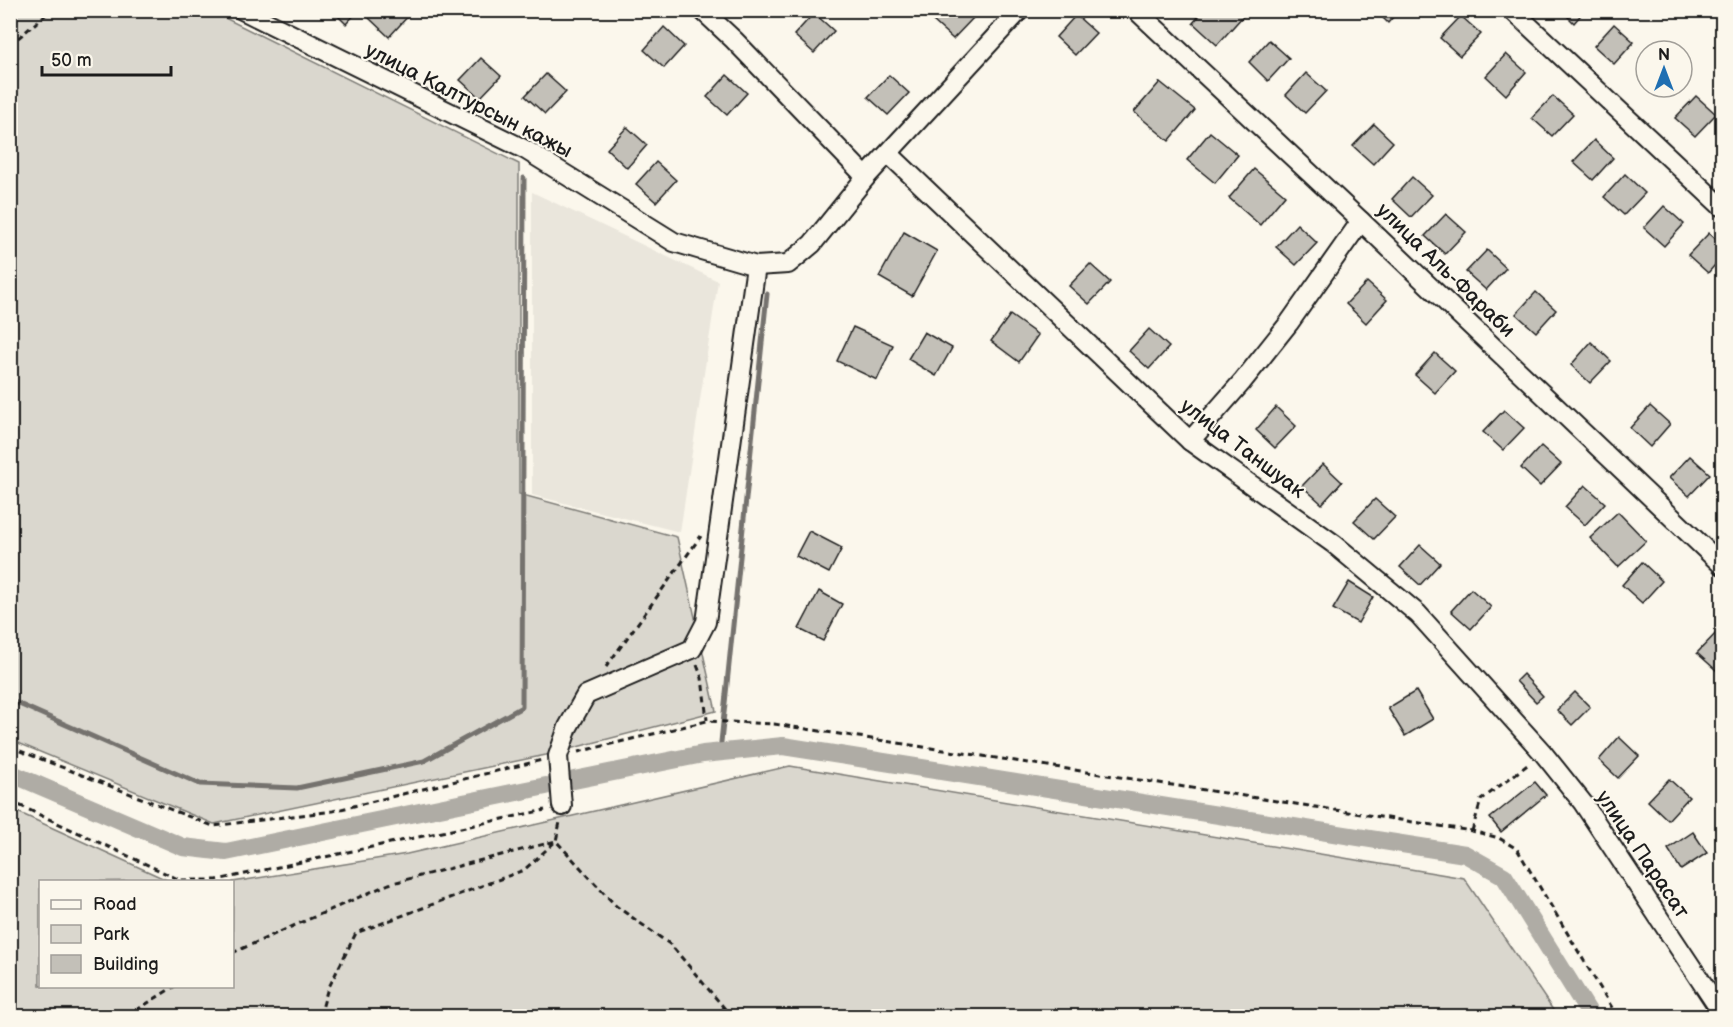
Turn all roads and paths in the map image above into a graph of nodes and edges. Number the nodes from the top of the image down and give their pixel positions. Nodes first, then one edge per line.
1 (51, 10) edge
2 (242, 10) edge
3 (702, 10) edge
4 (1020, 10) edge
5 (1136, 10) edge
6 (1512, 10) edge
7 (10, 45) edge
8 (889, 154) junction
9 (866, 177) junction
10 (1722, 207) edge
11 (1361, 221) junction
12 (756, 266) junction
13 (1190, 441) junction
14 (719, 526) junction
15 (1722, 565) edge
16 (692, 649) junction
17 (606, 668) dead end
18 (707, 721) junction
19 (10, 747) edge
20 (1543, 753) junction
21 (558, 756) junction
22 (10, 801) edge
23 (562, 806) junction
24 (1472, 831) junction
25 (556, 842) junction
26 (234, 952) edge
27 (173, 988) edge
28 (1722, 1013) edge
29 (128, 1017) edge
30 (320, 1017) edge
31 (731, 1017) edge
32 (1617, 1017) edge

1 - 7 path
2 - 12 street, улица Калтурсын кажы
3 - 9 street
4 - 8 street, улица Калтурсын кажы
5 - 11 street, улица Аль-Фараби
6 - 10 street
8 - 9 street, улица Калтурсын кажы
8 - 13 street, улица Таншуак
9 - 12 street, улица Калтурсын кажы
11 - 13 street
11 - 15 street, улица Аль-Фараби
12 - 14 street
13 - 20 street, улица Таншуак
14 - 16 street
14 - 17 path
16 - 18 path
16 - 21 street
18 - 21 path
18 - 24 path
19 - 21 path
20 - 24 path
20 - 28 street, улица Парасат
21 - 23 street
22 - 23 path
23 - 25 path
24 - 32 path
25 - 26 path
25 - 30 path
25 - 31 path
27 - 29 path

